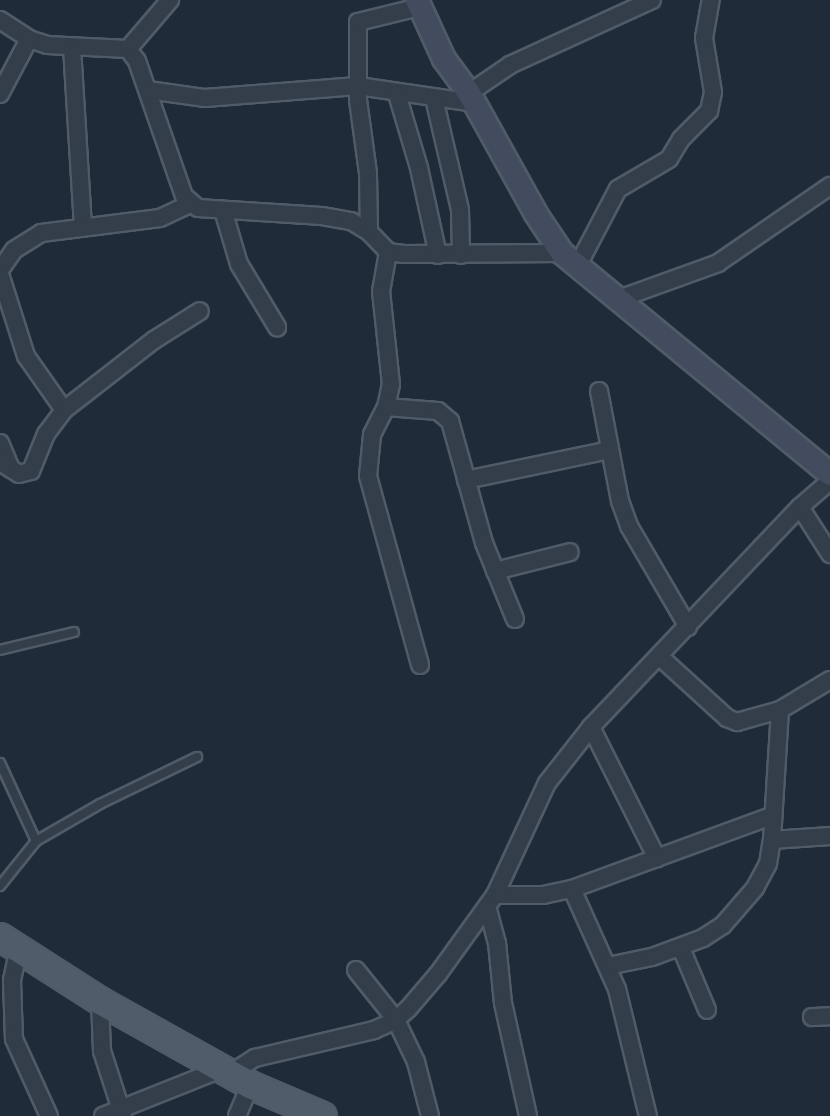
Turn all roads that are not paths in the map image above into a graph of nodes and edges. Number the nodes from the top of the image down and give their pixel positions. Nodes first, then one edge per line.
1 (170, 0) edge
2 (652, 0) edge
3 (711, 0) edge
4 (418, 3) edge
5 (0, 20) edge
6 (29, 39) junction
7 (72, 47) junction
8 (128, 49) junction
9 (0, 64) edge
10 (18, 65) junction
11 (358, 86) junction
12 (148, 90) junction
13 (0, 94) edge
14 (397, 94) junction
15 (434, 98) junction
16 (472, 98) junction
17 (830, 186) edge
18 (190, 204) junction
19 (223, 210) junction
20 (83, 228) junction
21 (369, 232) junction
22 (388, 252) junction
23 (438, 255) junction
24 (461, 255) junction
25 (569, 260) junction
26 (0, 272) edge
27 (616, 300) junction
28 (4, 305) edge
29 (200, 311) dead end
30 (277, 327) dead end
31 (599, 391) dead end
32 (386, 407) junction
33 (64, 410) junction
34 (0, 443) edge
35 (609, 450) junction
36 (5, 466) edge
37 (829, 473) edge
38 (466, 480) junction
39 (800, 507) junction
40 (570, 552) dead end
41 (830, 554) edge
42 (495, 571) junction
43 (515, 619) dead end
44 (688, 627) junction
45 (74, 632) dead end
46 (0, 650) edge
47 (660, 657) junction
48 (420, 665) dead end
49 (830, 680) edge
50 (780, 710) junction
51 (591, 727) junction
52 (197, 757) dead end
53 (0, 763) edge
54 (772, 816) junction
55 (830, 836) edge
56 (772, 840) junction
57 (36, 841) junction
58 (657, 858) junction
59 (0, 886) edge
60 (572, 890) junction
61 (491, 900) junction
62 (9, 944) edge
63 (681, 948) junction
64 (608, 966) junction
65 (356, 970) dead end
66 (100, 1001) junction
67 (707, 1010) dead end
68 (830, 1016) edge
69 (812, 1017) dead end
70 (396, 1020) junction
71 (234, 1076) junction
72 (123, 1112) edge
73 (49, 1116) edge
74 (103, 1116) edge
75 (237, 1116) edge
76 (323, 1116) edge
77 (430, 1116) edge
78 (528, 1116) edge
79 (648, 1116) edge

1 - 8 street
2 - 16 street
3 - 25 street
4 - 11 street
4 - 16 street
5 - 6 street
6 - 7 street
6 - 10 street
7 - 8 street
7 - 20 street
8 - 12 street
9 - 10 street
10 - 13 street
11 - 12 street
11 - 14 street
11 - 21 street
12 - 18 street
14 - 15 street
14 - 23 street
15 - 16 street
15 - 24 street
16 - 25 street
17 - 27 street
18 - 19 street
18 - 20 street
19 - 21 street
19 - 30 street
20 - 26 street
21 - 22 street
22 - 23 street
22 - 32 street
23 - 24 street
24 - 25 street
25 - 27 street
26 - 28 street
27 - 37 street
28 - 33 street
29 - 33 street
31 - 35 street
32 - 38 street
32 - 48 street
33 - 36 street
34 - 36 street
35 - 38 street
35 - 44 street
37 - 39 street
38 - 42 street
39 - 41 street
39 - 44 street
40 - 42 street
42 - 43 street
44 - 47 street
45 - 46 lane
47 - 50 street
47 - 51 street
49 - 50 street
50 - 54 street
51 - 58 street
51 - 61 street
52 - 57 lane
53 - 57 lane
54 - 56 street
54 - 58 street
55 - 56 street
56 - 63 street
57 - 59 lane
58 - 60 street
60 - 61 street
60 - 64 street
61 - 70 street
61 - 78 street
62 - 66 main road
62 - 73 street
63 - 64 street
63 - 67 street
64 - 79 street
65 - 70 street
66 - 71 main road
66 - 72 street
68 - 69 street
70 - 71 street
70 - 77 street
71 - 72 street
71 - 75 street
71 - 76 main road
72 - 74 street

